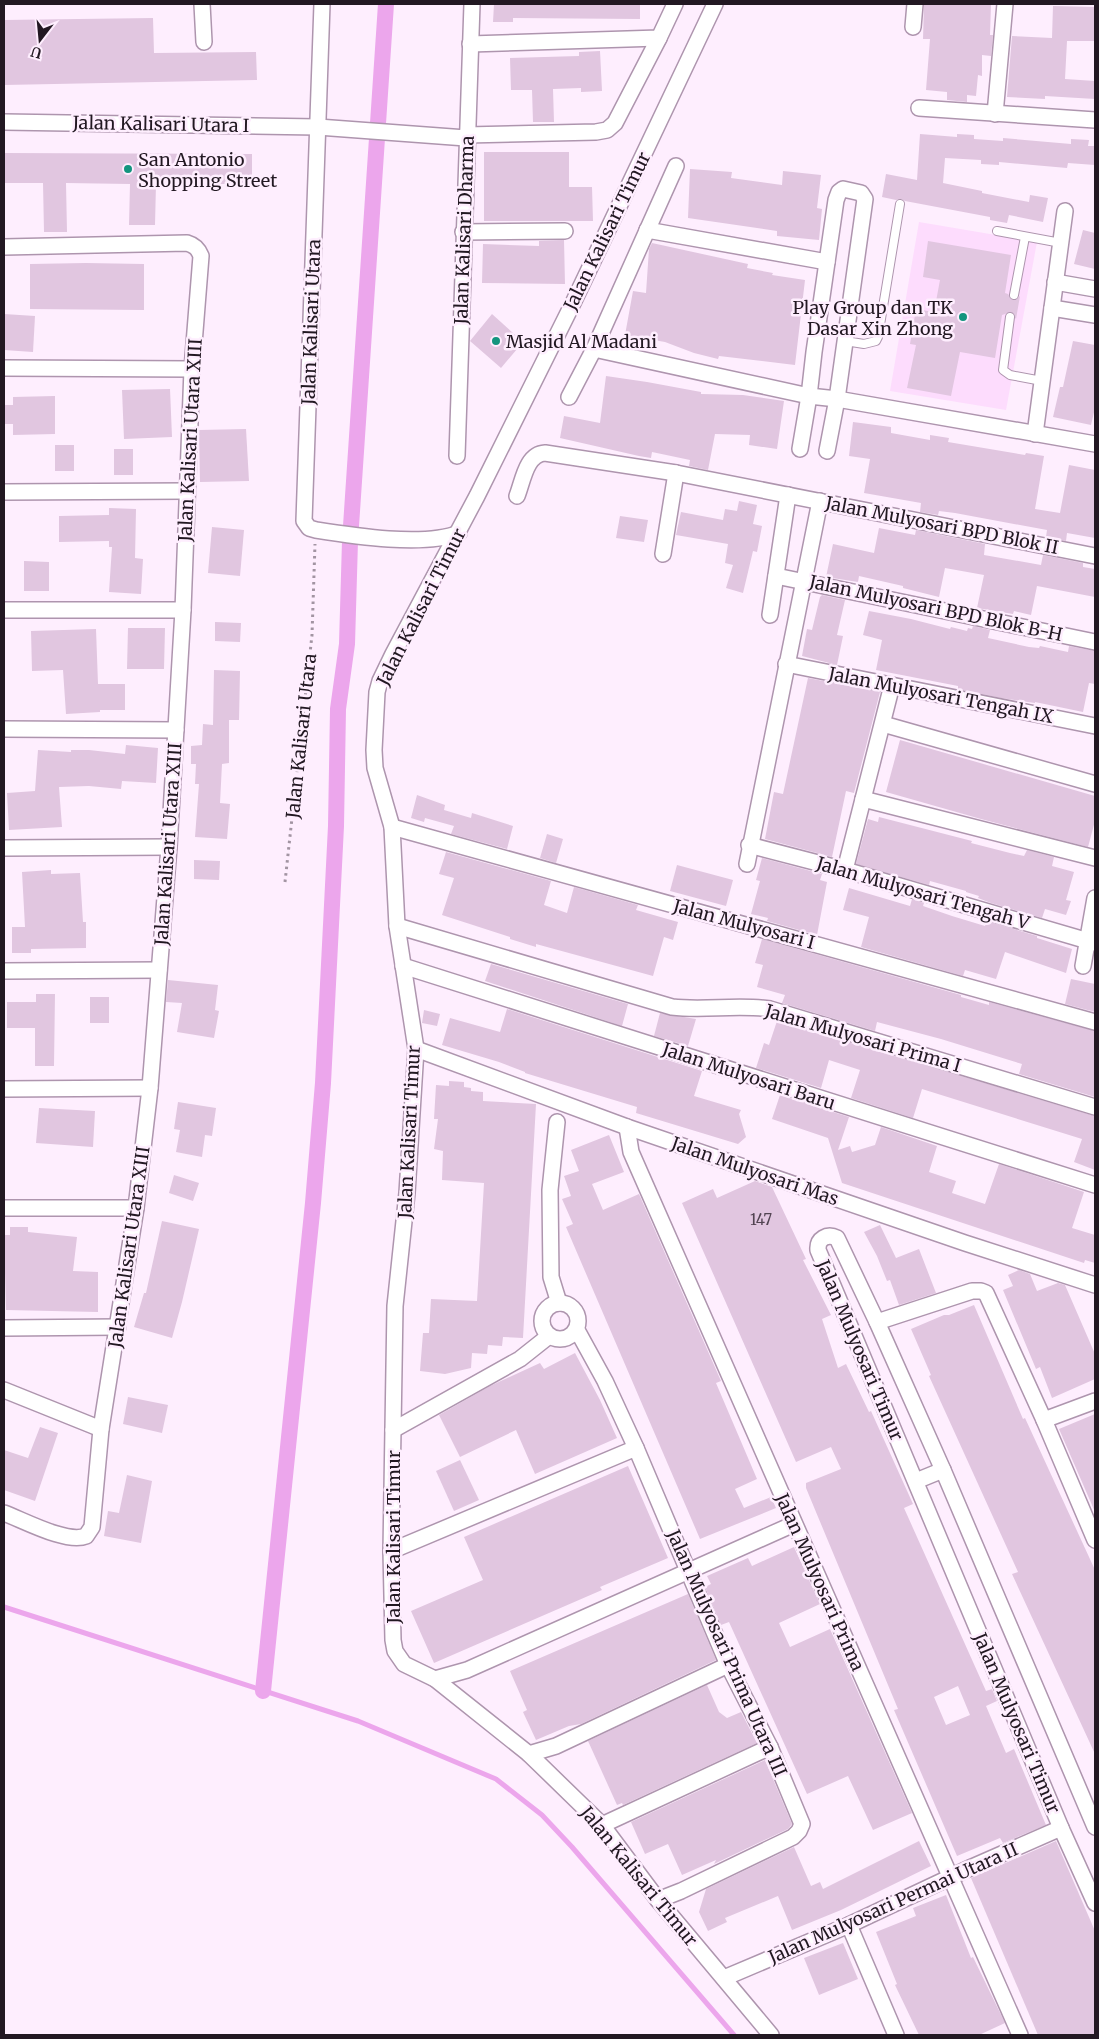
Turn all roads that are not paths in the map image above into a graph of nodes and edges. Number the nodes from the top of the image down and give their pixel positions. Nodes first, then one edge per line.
1 (202, 4) edge
2 (322, 4) edge
3 (472, 4) edge
4 (675, 4) edge
5 (715, 4) edge
6 (916, 4) edge
7 (1005, 4) edge
8 (912, 27) dead end
9 (659, 38) junction
10 (204, 42) dead end
11 (470, 44) junction
12 (919, 108) dead end
13 (995, 114) junction
14 (1095, 120) edge
15 (4, 122) edge
16 (322, 127) junction
17 (466, 136) junction
18 (676, 166) dead end
19 (900, 204) dead end
20 (1065, 211) dead end
21 (647, 230) junction
22 (565, 231) dead end
23 (997, 231) dead end
24 (463, 232) junction
25 (1025, 237) junction
26 (1061, 243) junction
27 (4, 247) edge
28 (827, 262) junction
29 (1056, 282) junction
30 (1095, 289) edge
31 (1014, 295) dead end
32 (1052, 308) junction
33 (1095, 316) edge
34 (1010, 317) dead end
35 (845, 341) junction
36 (594, 348) junction
37 (4, 368) edge
38 (192, 368) junction
39 (1042, 381) junction
40 (810, 396) junction
41 (569, 397) dead end
42 (837, 399) junction
43 (1035, 434) junction
44 (1095, 444) edge
45 (800, 449) dead end
46 (827, 451) dead end
47 (458, 456) dead end
48 (676, 474) junction
49 (187, 491) junction
50 (4, 492) edge
51 (788, 495) junction
52 (517, 496) dead end
53 (820, 501) junction
54 (459, 533) junction
55 (663, 554) dead end
56 (1095, 556) edge
57 (776, 576) junction
58 (802, 580) junction
59 (4, 610) edge
60 (183, 610) junction
61 (770, 614) dead end
62 (1095, 642) edge
63 (786, 664) junction
64 (892, 685) junction
65 (883, 724) junction
66 (1095, 726) edge
67 (4, 729) edge
68 (176, 730) junction
69 (1095, 784) edge
70 (863, 799) junction
71 (392, 827) junction
72 (749, 845) junction
73 (169, 847) junction
74 (4, 848) edge
75 (1095, 858) edge
76 (747, 864) dead end
77 (845, 870) junction
78 (1095, 898) edge
79 (397, 926) junction
80 (1091, 942) edge
81 (403, 966) junction
82 (1083, 966) dead end
83 (159, 970) junction
84 (4, 971) edge
85 (1095, 1022) edge
86 (416, 1049) junction
87 (150, 1088) junction
88 (4, 1089) edge
89 (1095, 1107) edge
90 (557, 1122) dead end
91 (627, 1127) junction
92 (1095, 1185) edge
93 (4, 1208) edge
94 (136, 1208) junction
95 (1095, 1285) edge
96 (558, 1303) junction
97 (877, 1322) junction
98 (118, 1327) junction
99 (4, 1328) edge
100 (577, 1330) junction
101 (549, 1336) junction
102 (4, 1390) edge
103 (1095, 1401) edge
104 (1044, 1420) junction
105 (398, 1427) junction
106 (101, 1429) junction
107 (636, 1448) junction
108 (943, 1470) junction
109 (916, 1481) junction
110 (4, 1512) edge
111 (794, 1524) junction
112 (1095, 1540) edge
113 (391, 1551) junction
114 (688, 1571) junction
115 (728, 1665) junction
116 (436, 1679) junction
117 (770, 1747) junction
118 (529, 1754) junction
119 (1094, 1819) edge
120 (602, 1825) junction
121 (1062, 1828) junction
122 (951, 1878) junction
123 (658, 1900) junction
124 (1095, 1903) edge
125 (849, 1925) junction
126 (724, 1978) junction
127 (771, 2035) edge
128 (896, 2035) edge
129 (1020, 2035) edge

1 - 10 street
2 - 16 street, Jalan Kalisari Utara
3 - 11 street, Jalan Kalisari Dharma
4 - 9 street, Jalan Kalisari Utara I
5 - 54 street, Jalan Kalisari Timur
6 - 8 street
7 - 13 street
9 - 11 street
9 - 17 street, Jalan Kalisari Utara I
11 - 17 street, Jalan Kalisari Dharma
12 - 13 street
13 - 14 street
15 - 16 street, Jalan Kalisari Utara I
16 - 17 street, Jalan Kalisari Utara I
16 - 54 street, Jalan Kalisari Utara
17 - 24 street, Jalan Kalisari Dharma
18 - 21 street
19 - 35 lane
20 - 26 street
21 - 28 street
21 - 36 street
22 - 24 street
23 - 25 lane
24 - 47 street, Jalan Kalisari Dharma
25 - 26 lane
25 - 31 lane
26 - 29 street
27 - 38 street, Jalan Kalisari Utara XIII
28 - 35 street
28 - 40 street
29 - 30 street
29 - 32 street
32 - 33 street
32 - 39 street
34 - 39 lane
35 - 42 street
36 - 40 street
36 - 41 street
37 - 38 street
38 - 49 street, Jalan Kalisari Utara XIII
39 - 43 street
40 - 42 street
40 - 45 street
42 - 43 street
42 - 46 street
43 - 44 street
48 - 51 street, Jalan Mulyosari BPD Blok II
48 - 52 street, Jalan Mulyosari BPD Blok II
48 - 55 street
49 - 50 street
49 - 60 street, Jalan Kalisari Utara XIII
51 - 53 street, Jalan Mulyosari BPD Blok II
51 - 57 street
53 - 56 street, Jalan Mulyosari BPD Blok II
53 - 58 street
54 - 71 street, Jalan Kalisari Timur
57 - 58 street, Jalan Mulyosari BPD Blok B-H
57 - 61 street
58 - 62 street, Jalan Mulyosari BPD Blok B-H
58 - 63 street
59 - 60 street
60 - 68 street, Jalan Kalisari Utara XIII
63 - 64 street, Jalan Mulyosari Tengah IX
63 - 72 street
64 - 65 street
64 - 66 street, Jalan Mulyosari Tengah IX
65 - 69 street
65 - 70 street
67 - 68 street
68 - 73 street, Jalan Kalisari Utara XIII
70 - 75 street
70 - 77 street
71 - 79 street, Jalan Kalisari Timur
71 - 85 street, Jalan Mulyosari I
72 - 76 street
72 - 77 street, Jalan Mulyosari Tengah V
73 - 74 street
73 - 83 street, Jalan Kalisari Utara XIII
77 - 80 street, Jalan Mulyosari Tengah V
78 - 80 street
79 - 81 street, Jalan Kalisari Timur
79 - 89 street, Jalan Mulyosari Prima I
80 - 82 street
81 - 86 street, Jalan Kalisari Timur
81 - 92 street, Jalan Mulyosari Baru
83 - 84 street
83 - 87 street, Jalan Kalisari Utara XIII
86 - 91 street, Jalan Mulyosari Mas
86 - 105 street, Jalan Kalisari Timur
87 - 88 street
87 - 94 street, Jalan Kalisari Utara XIII
90 - 96 street
91 - 95 street, Jalan Mulyosari Mas
91 - 111 street, Jalan Mulyosari Prima
93 - 94 street
94 - 98 street, Jalan Kalisari Utara XIII
96 - 100 street
96 - 101 street
97 - 104 street
97 - 108 street, Jalan Mulyosari Timur
97 - 109 street, Jalan Mulyosari Timur
98 - 99 street
98 - 106 street, Jalan Kalisari Utara XIII
100 - 101 street
100 - 107 street, Jalan Mulyosari Prima Utara III
101 - 105 street
102 - 106 street
103 - 104 street
104 - 112 street
105 - 113 street, Jalan Kalisari Timur
106 - 110 street, Jalan Kalisari Utara XIII
107 - 113 street
107 - 114 street, Jalan Mulyosari Prima Utara III
108 - 109 street
108 - 119 street, Jalan Mulyosari Timur
109 - 121 street, Jalan Mulyosari Timur
111 - 114 street
111 - 122 street, Jalan Mulyosari Prima
113 - 116 street, Jalan Kalisari Timur
114 - 115 street, Jalan Mulyosari Prima Utara III
114 - 116 street
115 - 117 street, Jalan Mulyosari Prima Utara III
115 - 118 street
116 - 118 street, Jalan Kalisari Timur
117 - 120 street
117 - 123 street, Jalan Mulyosari Prima Utara III
118 - 120 street, Jalan Kalisari Timur
120 - 123 street, Jalan Kalisari Timur
121 - 122 street, Jalan Mulyosari Permai Utara II
121 - 124 street, Jalan Mulyosari Timur
122 - 125 street, Jalan Mulyosari Permai Utara II
122 - 129 street, Jalan Mulyosari Prima
123 - 126 street, Jalan Kalisari Timur
125 - 126 street, Jalan Mulyosari Permai Utara II
125 - 128 street
126 - 127 street, Jalan Kalisari Timur

